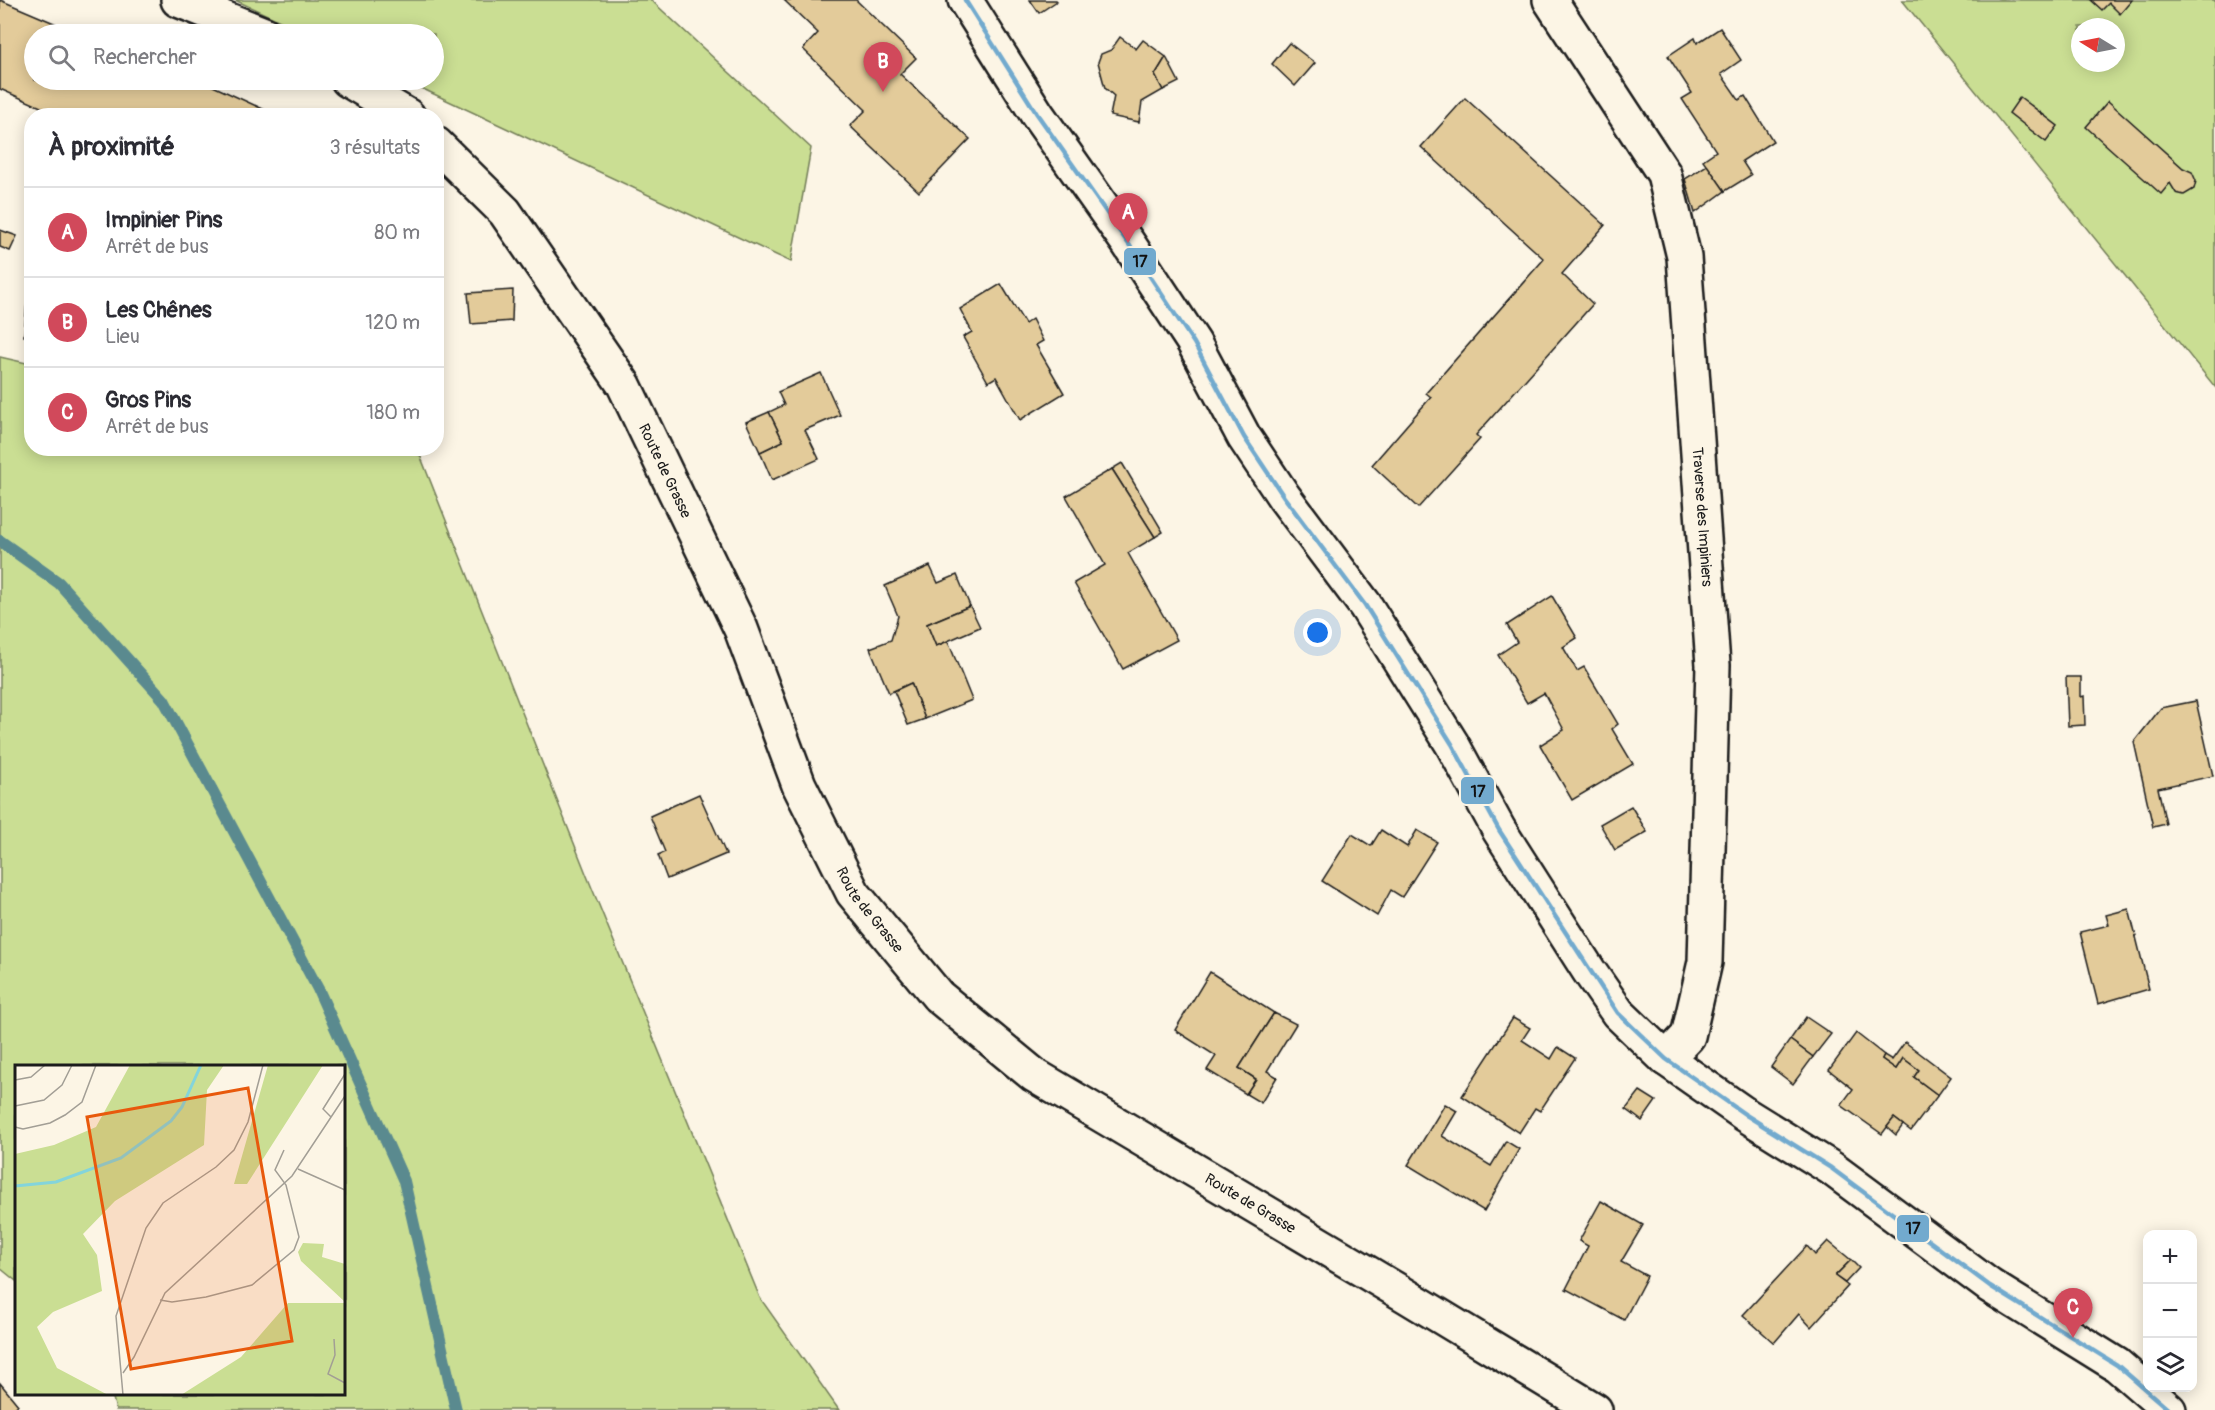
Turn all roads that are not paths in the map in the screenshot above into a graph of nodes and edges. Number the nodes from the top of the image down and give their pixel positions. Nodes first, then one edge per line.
1 (178, 0) edge
2 (965, 0) edge
3 (1550, 0) edge
4 (239, 24) edge
5 (365, 90) edge
6 (395, 108) edge
7 (444, 152) edge
8 (1666, 1059) junction
9 (2146, 1399) edge
10 (1595, 1410) edge
11 (2169, 1410) edge

1 - 4 street
2 - 8 street
3 - 8 street, Traverse des Impiniers
5 - 6 street
7 - 10 street, Route de Grasse
8 - 9 street
9 - 11 street

